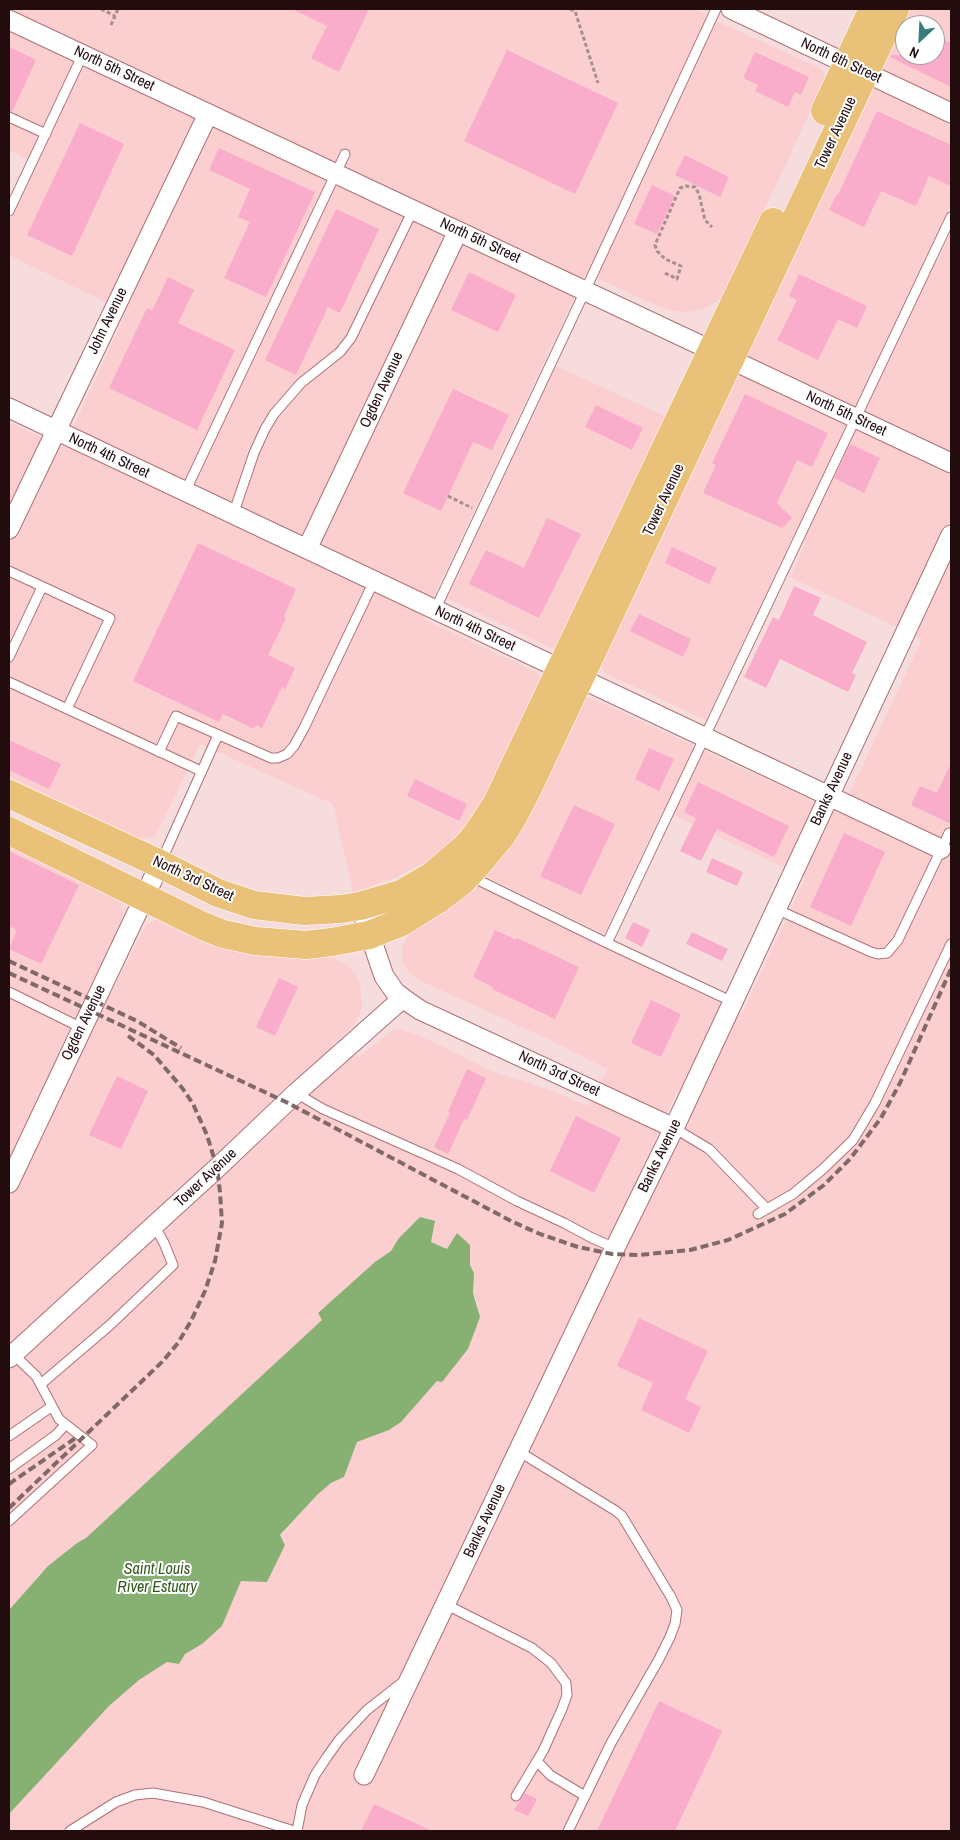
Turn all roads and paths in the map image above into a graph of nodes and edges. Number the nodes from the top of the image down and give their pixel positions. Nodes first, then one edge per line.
1 (101, 9) edge
2 (118, 9) edge
3 (570, 9) edge
4 (716, 9) edge
5 (731, 9) edge
6 (873, 9) edge
7 (895, 9) edge
8 (115, 16) junction
9 (9, 20) edge
10 (111, 25) dead end
11 (83, 54) junction
12 (856, 68) junction
13 (598, 83) dead end
14 (951, 113) edge
15 (208, 114) junction
16 (9, 117) edge
17 (46, 134) junction
18 (345, 154) dead end
19 (336, 173) junction
20 (9, 210) edge
21 (414, 210) junction
22 (951, 218) edge
23 (712, 227) dead end
24 (458, 231) junction
25 (665, 273) dead end
26 (586, 291) junction
27 (722, 355) junction
28 (9, 408) edge
29 (856, 418) junction
30 (56, 431) junction
31 (951, 463) edge
32 (185, 492) junction
33 (448, 496) dead end
34 (480, 512) junction
35 (233, 515) junction
36 (9, 530) edge
37 (951, 535) edge
38 (307, 549) junction
39 (9, 571) edge
40 (374, 581) junction
41 (42, 587) junction
42 (435, 610) junction
43 (9, 657) edge
44 (570, 674) junction
45 (9, 682) edge
46 (67, 709) junction
47 (218, 735) junction
48 (705, 738) junction
49 (159, 752) junction
50 (202, 771) junction
51 (9, 794) edge
52 (828, 796) junction
53 (9, 831) edge
54 (945, 841) joint
55 (160, 864) junction
56 (468, 875) junction
57 (144, 898) junction
58 (360, 906) junction
59 (776, 909) junction
60 (369, 935) junction
61 (607, 943) junction
62 (951, 944) edge
63 (9, 992) edge
64 (403, 998) junction
65 (733, 1002) junction
66 (82, 1028) junction
67 (296, 1093) junction
68 (674, 1128) junction
69 (9, 1183) edge
70 (767, 1209) junction
71 (758, 1214) dead end
72 (154, 1225) junction
73 (615, 1248) junction
74 (11, 1356) edge
75 (41, 1384) junction
76 (51, 1407) junction
77 (65, 1425) junction
78 (9, 1436) edge
79 (518, 1450) junction
80 (9, 1469) edge
81 (9, 1521) edge
82 (445, 1604) junction
83 (411, 1676) junction
84 (537, 1761) junction
85 (364, 1774) dead end
86 (516, 1796) dead end
87 (585, 1796) junction
88 (70, 1831) edge
89 (295, 1831) edge
90 (568, 1831) edge

1 - 8 path
2 - 8 path
3 - 13 path
4 - 26 lane
5 - 12 street, North 6th Street
6 - 12 main road, Tower Avenue
7 - 12 main road, Tower Avenue
8 - 10 path
9 - 11 street, North 5th Street
11 - 15 street, North 5th Street
11 - 17 lane
12 - 14 street, North 6th Street
12 - 27 main road, Tower Avenue
15 - 19 street, North 5th Street
15 - 30 street, John Avenue
16 - 17 lane
17 - 20 lane
18 - 19 lane
19 - 21 street, North 5th Street
19 - 32 lane
21 - 24 street, North 5th Street
21 - 35 lane
22 - 29 lane
23 - 25 path
24 - 26 street, North 5th Street
24 - 38 street, Ogden Avenue
26 - 27 street, North 5th Street
26 - 34 lane
27 - 29 street, North 5th Street
27 - 44 main road, Tower Avenue
28 - 30 street, North 4th Street
29 - 31 street, North 5th Street
29 - 48 lane
30 - 32 street, North 4th Street
30 - 36 street, John Avenue
32 - 35 street, North 4th Street
33 - 34 path
34 - 42 lane
35 - 38 street, North 4th Street
37 - 52 street, Banks Avenue
38 - 40 street, North 4th Street
39 - 41 lane
40 - 42 street, North 4th Street
40 - 47 lane
41 - 43 lane
41 - 46 lane
42 - 44 street, North 4th Street
44 - 48 street, North 4th Street
44 - 56 main road, Tower Avenue
44 - 58 main road, Tower Avenue
45 - 46 lane
46 - 49 lane
47 - 49 lane
47 - 50 lane
48 - 52 street, North 4th Street
48 - 61 lane
49 - 50 lane
50 - 55 lane
51 - 55 main road, North 3rd Street
52 - 54 street, North 4th Street
52 - 59 street, Banks Avenue
53 - 57 main road
54 - 59 lane
55 - 57 street, Ogden Avenue
55 - 58 main road, North 3rd Street
56 - 60 main road, Tower Avenue
56 - 61 lane
57 - 60 main road
57 - 66 street, Ogden Avenue
58 - 60 street, North 3rd Street
59 - 65 street, Banks Avenue
60 - 64 street, North 3rd Street
61 - 65 lane
62 - 70 lane
63 - 66 lane
64 - 67 street, Tower Avenue
64 - 68 street, North 3rd Street
65 - 68 street, Banks Avenue
66 - 69 street, Ogden Avenue
67 - 72 street, Tower Avenue
67 - 73 lane
68 - 70 lane
68 - 73 street, Banks Avenue
70 - 71 lane
72 - 74 street, Tower Avenue
72 - 75 lane
73 - 79 street, Banks Avenue
74 - 75 lane
75 - 76 lane
76 - 77 lane
76 - 78 lane
77 - 80 lane
77 - 81 lane
79 - 82 street, Banks Avenue
79 - 87 lane
82 - 83 street, Banks Avenue
82 - 84 lane
83 - 85 street, Banks Avenue
83 - 89 lane
84 - 86 lane
84 - 87 lane
87 - 90 lane
88 - 89 lane

